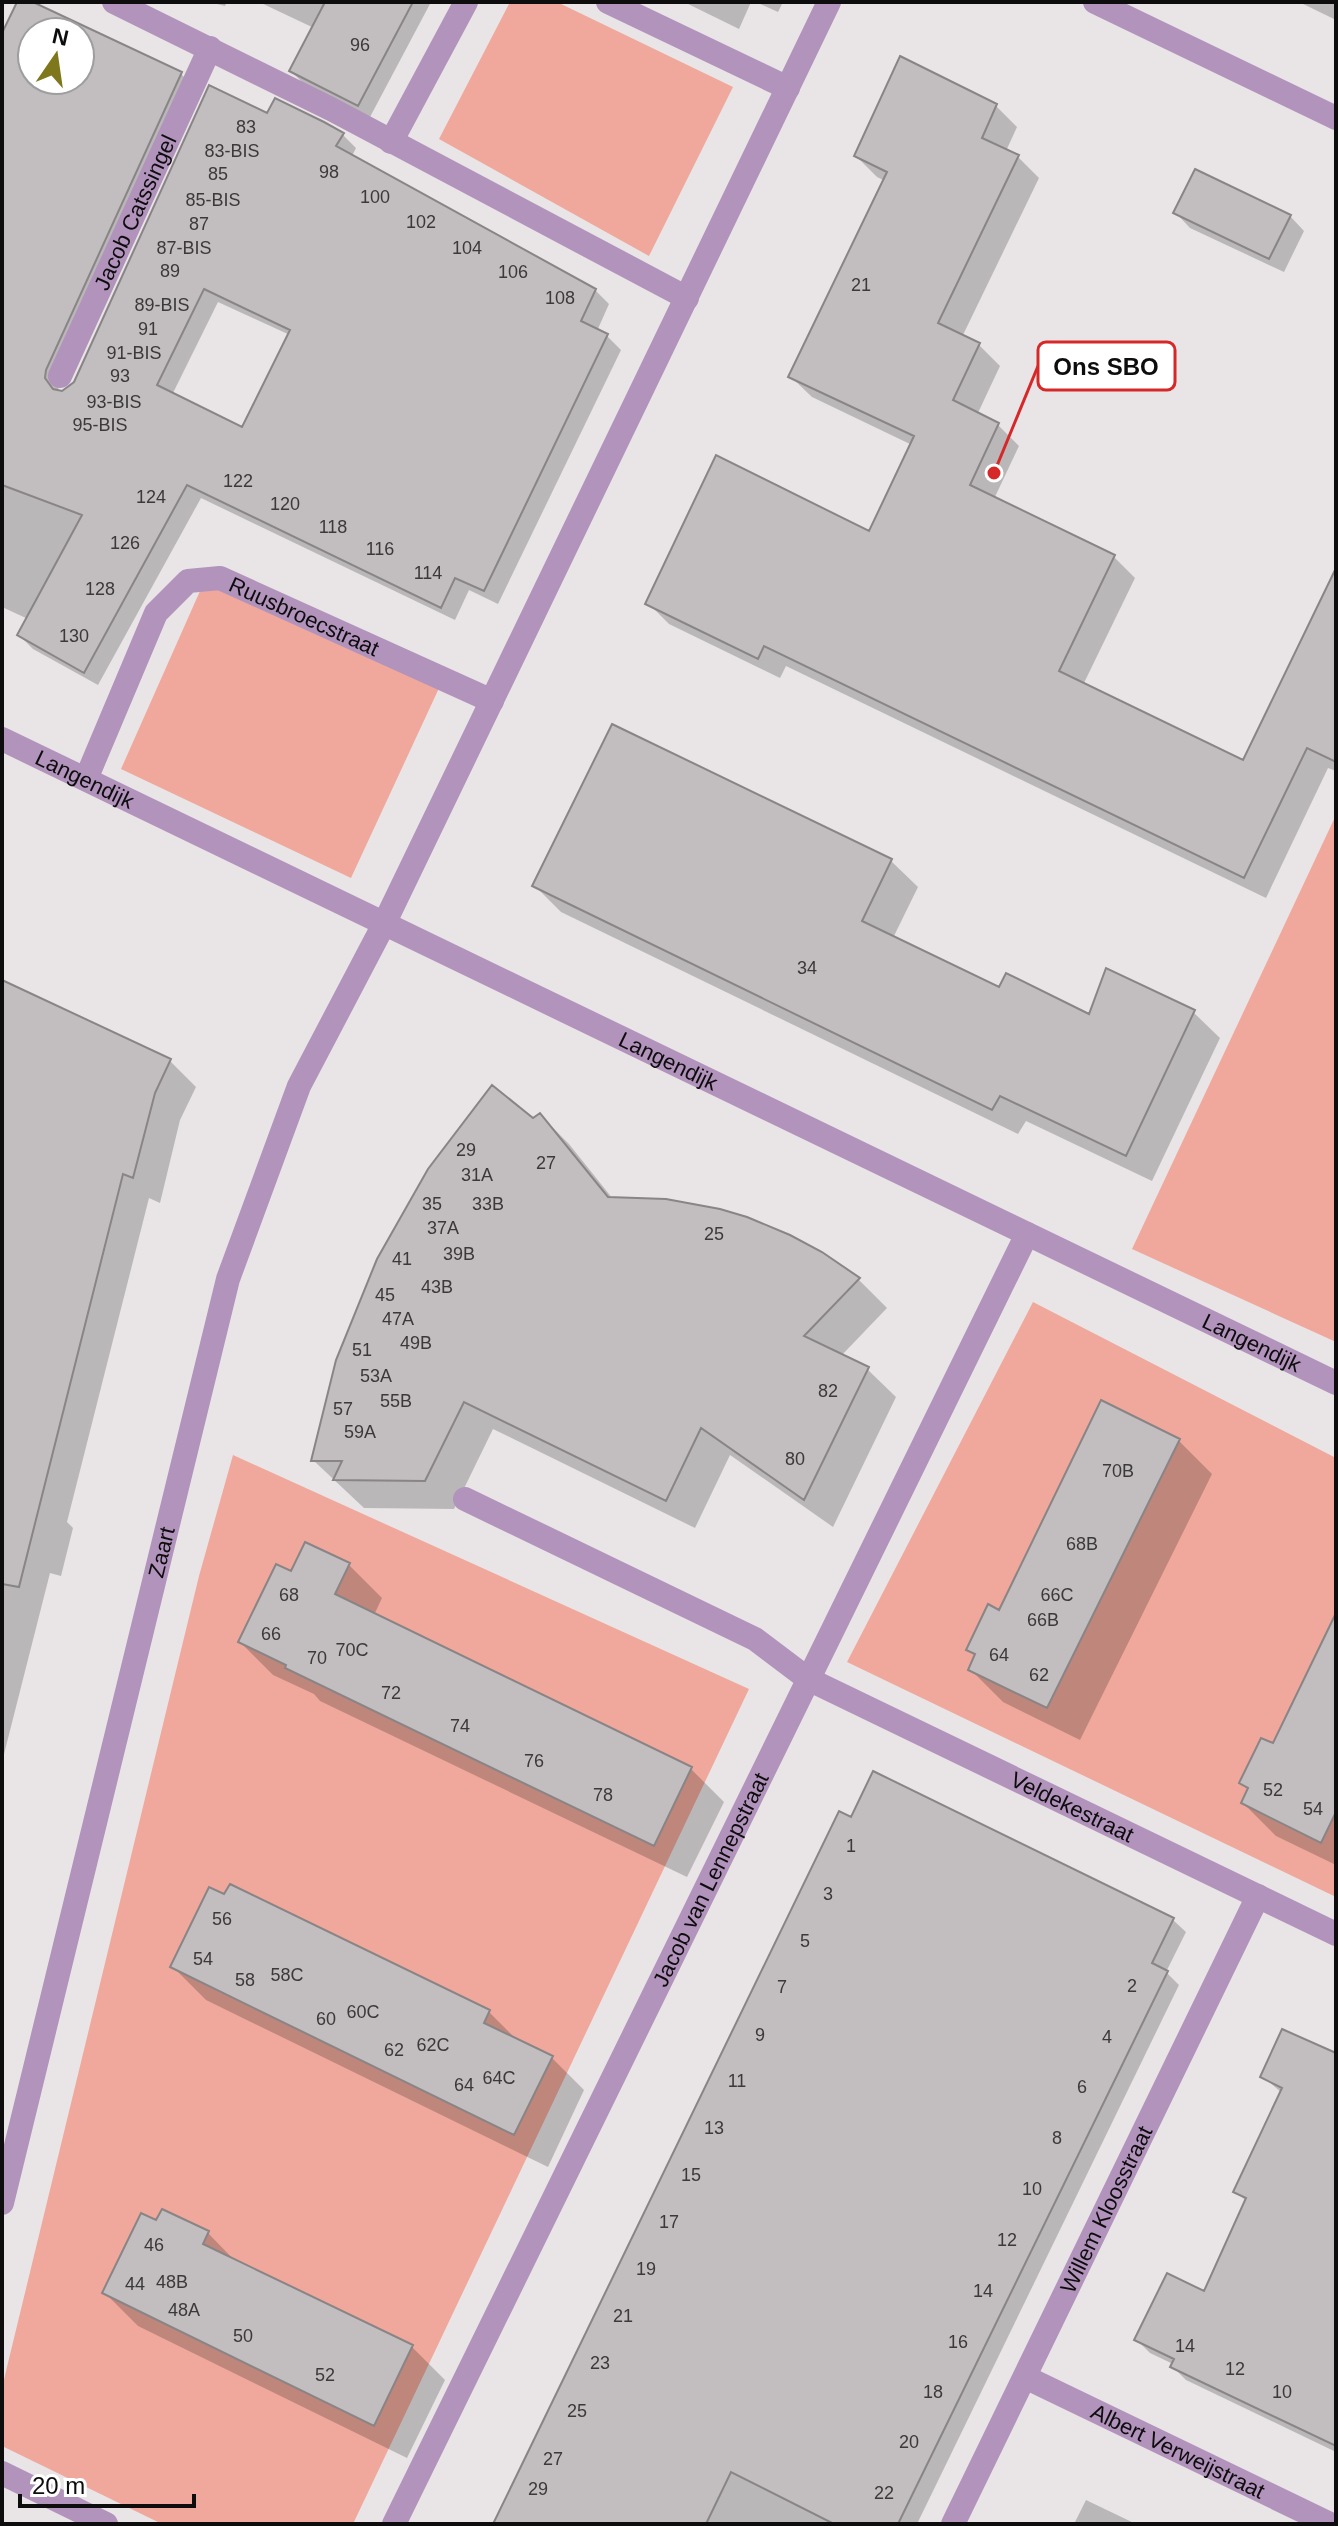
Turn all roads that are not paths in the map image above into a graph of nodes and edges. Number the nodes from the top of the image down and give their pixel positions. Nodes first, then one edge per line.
1 (114, 2) edge
2 (466, 2) edge
3 (608, 2) edge
4 (829, 2) edge
5 (1095, 2) edge
6 (210, 48) junction
7 (788, 88) junction
8 (1336, 118) edge
9 (391, 142) junction
10 (687, 298) junction
11 (60, 376) dead end
12 (492, 701) junction
13 (2, 739) edge
14 (86, 779) junction
15 (384, 924) junction
16 (1027, 1234) junction
17 (1336, 1383) edge
18 (465, 1499) dead end
19 (808, 1679) junction
20 (1258, 1896) junction
21 (1336, 1934) edge
22 (2, 2203) edge
23 (1025, 2377) junction
24 (2, 2473) edge
25 (106, 2524) edge
26 (394, 2524) edge
27 (953, 2524) edge
28 (1330, 2524) edge

1 - 6 street
2 - 9 street
3 - 7 street
4 - 7 street
5 - 8 street
6 - 9 street
6 - 11 street, Jacob Catssingel
7 - 10 street
9 - 10 street
10 - 12 street
12 - 14 street, Ruusbroecstraat
12 - 15 street
13 - 14 street, Langendijk
14 - 15 street, Langendijk
15 - 16 street, Langendijk
15 - 22 street, Zaart
16 - 17 street, Langendijk
16 - 19 street, Jacob van Lennepstraat
18 - 19 street
19 - 20 street, Veldekestraat
19 - 26 street, Jacob van Lennepstraat
20 - 21 street, Veldekestraat
20 - 23 street, Willem Kloosstraat
23 - 27 street, Willem Kloosstraat
23 - 28 street, Albert Verweijstraat
24 - 25 street

